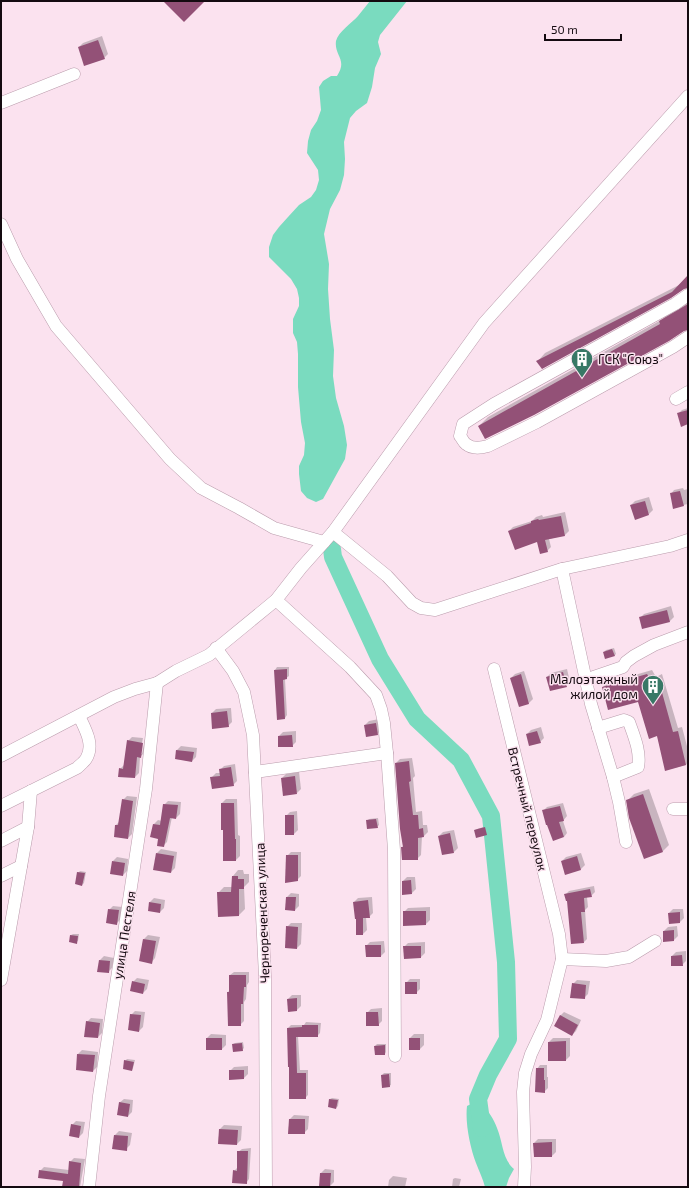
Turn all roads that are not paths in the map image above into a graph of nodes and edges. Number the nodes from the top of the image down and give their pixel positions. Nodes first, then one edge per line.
1 (74, 74) dead end
2 (688, 96) edge
3 (1, 103) edge
4 (1, 224) edge
5 (688, 295) edge
6 (688, 337) edge
7 (688, 392) edge
8 (676, 399) dead end
9 (333, 532) junction
10 (688, 540) edge
11 (324, 542) junction
12 (562, 570) junction
13 (276, 600) junction
14 (688, 632) edge
15 (216, 648) junction
16 (494, 669) dead end
17 (586, 680) junction
18 (157, 683) junction
19 (79, 716) junction
20 (598, 728) junction
21 (387, 753) junction
22 (1, 756) edge
23 (255, 772) junction
24 (613, 777) junction
25 (31, 791) junction
26 (1, 806) edge
27 (674, 808) dead end
28 (688, 809) edge
29 (28, 827) junction
30 (1, 841) edge
31 (626, 842) dead end
32 (21, 866) junction
33 (1, 876) edge
34 (655, 941) dead end
35 (561, 954) junction
36 (1, 980) edge
37 (395, 1056) dead end
38 (89, 1187) edge
39 (266, 1187) edge
40 (524, 1187) edge

1 - 3 street
2 - 9 street
4 - 11 street
5 - 6 street
7 - 8 street
9 - 11 street
9 - 12 street
10 - 12 street
11 - 13 street
12 - 17 street
13 - 15 street
13 - 21 street
14 - 17 street
15 - 18 street
15 - 23 street, Чернореченская улица
16 - 35 street, Встречный переулок
17 - 20 street
18 - 19 street
18 - 38 street, улица Пестеля
19 - 22 street
19 - 25 street
20 - 24 street
20 - 24 street
21 - 23 street
21 - 37 street
23 - 39 street, Чернореченская улица
24 - 31 street
25 - 26 street
25 - 29 street
27 - 28 street
29 - 30 street
29 - 32 street
32 - 33 street
32 - 36 street
34 - 35 street
35 - 40 street

